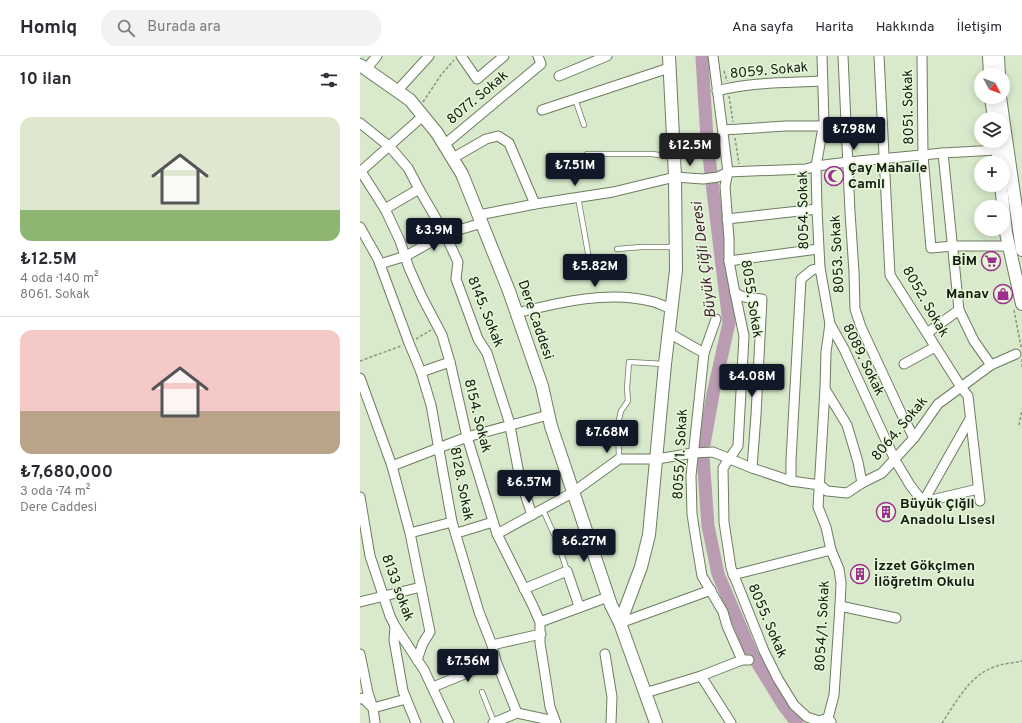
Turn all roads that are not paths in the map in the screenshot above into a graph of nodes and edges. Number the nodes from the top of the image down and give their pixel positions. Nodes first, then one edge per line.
1 (377, 56) edge
2 (429, 56) edge
3 (504, 56) edge
4 (538, 56) edge
5 (607, 56) edge
6 (669, 56) edge
7 (714, 56) edge
8 (822, 56) edge
9 (844, 56) edge
10 (879, 56) edge
11 (922, 56) edge
12 (989, 56) edge
13 (998, 56) edge
14 (459, 57) edge
15 (363, 67) edge
16 (669, 68) junction
17 (990, 68) edge
18 (999, 68) edge
19 (559, 76) dead end
20 (822, 81) junction
21 (397, 91) junction
22 (717, 91) junction
23 (575, 99) junction
24 (1001, 104) edge
25 (542, 110) dead end
26 (420, 112) junction
27 (360, 123) edge
28 (584, 124) dead end
29 (823, 126) junction
30 (723, 130) junction
31 (444, 145) junction
32 (390, 147) junction
33 (982, 148) edge
34 (943, 153) junction
35 (587, 154) dead end
36 (924, 156) junction
37 (453, 158) junction
38 (674, 158) junction
39 (884, 158) junction
40 (848, 162) junction
41 (816, 166) junction
42 (360, 171) edge
43 (728, 172) junction
44 (675, 177) junction
45 (418, 189) junction
46 (1002, 192) edge
47 (578, 197) junction
48 (535, 204) junction
49 (385, 209) junction
50 (817, 209) junction
51 (1019, 210) edge
52 (480, 219) junction
53 (727, 219) junction
54 (360, 227) edge
55 (445, 234) junction
56 (953, 246) junction
57 (1009, 246) junction
58 (676, 247) junction
59 (617, 249) dead end
60 (818, 250) junction
61 (1022, 250) edge
62 (588, 253) dead end
63 (406, 256) junction
64 (729, 261) junction
65 (380, 264) junction
66 (820, 268) junction
67 (734, 293) junction
68 (1022, 304) edge
69 (672, 309) junction
70 (959, 310) junction
71 (517, 312) junction
72 (716, 319) dead end
73 (830, 324) junction
74 (669, 333) junction
75 (927, 333) junction
76 (935, 347) junction
77 (704, 353) junction
78 (1016, 354) dead end
79 (450, 362) junction
80 (665, 364) junction
81 (904, 364) dead end
82 (991, 365) junction
83 (422, 372) junction
84 (360, 378) edge
85 (961, 387) junction
86 (825, 389) junction
87 (548, 415) junction
88 (970, 419) junction
89 (510, 426) junction
90 (467, 437) junction
91 (914, 438) junction
92 (439, 448) junction
93 (694, 453) junction
94 (619, 459) junction
95 (657, 459) junction
96 (730, 459) junction
97 (895, 460) junction
98 (392, 466) junction
99 (752, 468) junction
100 (791, 481) junction
101 (862, 483) junction
102 (820, 485) junction
103 (978, 489) junction
104 (572, 493) junction
105 (360, 497) edge
106 (980, 501) dead end
107 (923, 502) junction
108 (543, 510) junction
109 (532, 514) junction
110 (452, 522) junction
111 (493, 522) junction
112 (410, 533) junction
113 (457, 533) junction
114 (496, 534) junction
115 (831, 550) junction
116 (567, 572) junction
117 (733, 575) junction
118 (421, 587) junction
119 (524, 589) junction
120 (710, 590) junction
121 (384, 596) junction
122 (608, 597) junction
123 (360, 602) edge
124 (840, 606) junction
125 (578, 608) junction
126 (896, 618) dead end
127 (540, 622) junction
128 (620, 623) junction
129 (395, 626) junction
130 (541, 634) junction
131 (492, 645) junction
132 (360, 654) edge
133 (605, 654) dead end
134 (417, 660) junction
135 (496, 661) junction
136 (700, 676) junction
137 (433, 686) junction
138 (482, 692) dead end
139 (645, 693) junction
140 (360, 699) edge
141 (406, 699) junction
142 (373, 708) junction
143 (517, 713) junction
144 (830, 720) edge
145 (555, 722) edge
146 (375, 723) edge
147 (416, 723) edge
148 (449, 723) edge
149 (494, 723) edge
150 (611, 723) edge
151 (656, 723) edge
152 (731, 723) edge

1 - 15 street
2 - 21 street
3 - 14 street
4 - 31 street, 8077. Sokak
5 - 19 street
6 - 16 street
7 - 22 street, 8055. Sokak
8 - 20 street, 8054. Sokak
9 - 40 street, 8053. Sokak
10 - 39 street, 8052. Sokak
11 - 36 street, 8051. Sokak
12 - 17 street
13 - 18 street
15 - 21 street, Dere Caddesi
16 - 23 street
16 - 38 street
20 - 22 street, 8059. Sokak
20 - 29 street, 8054. Sokak
21 - 26 street, Dere Caddesi
22 - 30 street, 8055. Sokak
23 - 25 street
23 - 28 lane
24 - 51 street
26 - 31 street, Dere Caddesi
26 - 32 street
27 - 32 street, 8145. Sokak
29 - 30 street
29 - 41 street, 8054. Sokak
30 - 43 street, 8055. Sokak
31 - 37 street, Dere Caddesi
32 - 42 street
32 - 45 street, 8145. Sokak
33 - 34 street
34 - 36 street
34 - 56 street
35 - 38 lane
36 - 39 street
36 - 56 street, 8051. Sokak
37 - 48 street
37 - 52 street, Dere Caddesi
38 - 44 street
39 - 40 street
39 - 75 street, 8052. Sokak
40 - 41 street
40 - 91 street, 8053. Sokak
41 - 43 street
41 - 50 street, 8054. Sokak
42 - 49 street, 8154. Sokak
43 - 44 street
43 - 53 street, 8055. Sokak
44 - 47 street
44 - 58 street
45 - 49 street
45 - 55 street, 8145. Sokak
46 - 57 street
47 - 48 street
47 - 62 lane
48 - 52 street
49 - 63 street, 8154. Sokak
50 - 53 street
50 - 60 street, 8054. Sokak
51 - 61 street
52 - 55 street
52 - 71 street, Dere Caddesi
53 - 64 street, 8055. Sokak
54 - 65 street, 8128. Sokak
55 - 63 street
55 - 89 street, 8145. Sokak
56 - 57 street, 8051. Sokak
56 - 70 street
57 - 68 street
58 - 59 lane
58 - 69 street
60 - 64 street
60 - 66 street, 8054. Sokak
63 - 65 street
63 - 79 street, 8154. Sokak
64 - 67 street, 8055. Sokak
65 - 83 street, 8128. Sokak
66 - 73 street, 8089. Sokak
66 - 100 street
67 - 96 street, 8055. Sokak
67 - 99 street
69 - 71 street
69 - 74 street
70 - 75 street
70 - 82 street
71 - 87 street, Dere Caddesi
72 - 77 street, 8055/1. Sokak
73 - 86 street
73 - 97 street, 8089. Sokak
74 - 77 street
74 - 80 street
75 - 76 street, 8052. Sokak
76 - 81 street
76 - 85 street, 8052. Sokak
77 - 93 street, 8055/1. Sokak
78 - 82 street, 8064. Sokak
79 - 83 street
79 - 90 street, 8154. Sokak
80 - 94 lane
80 - 95 street
82 - 85 street, 8064. Sokak
83 - 92 street, 8128. Sokak
84 - 98 street
85 - 88 street, 8052. Sokak
85 - 91 street, 8064. Sokak
86 - 101 street
86 - 102 street, 8054/1. Sokak
87 - 89 street
87 - 104 street, Dere Caddesi
88 - 103 street, 8052. Sokak
88 - 107 street
89 - 90 street
89 - 109 street, 8145. Sokak
90 - 92 street
90 - 111 street, 8154. Sokak
91 - 97 street, 8064. Sokak
92 - 98 street
92 - 110 street, 8128. Sokak
93 - 95 street
93 - 96 street, 8064. Sokak
93 - 120 street, 8055/1. Sokak
94 - 95 street
94 - 104 street
95 - 128 street
96 - 99 street, 8064. Sokak
96 - 117 street, 8055. Sokak
97 - 101 street, 8064. Sokak
97 - 107 street, 8089. Sokak
98 - 112 street
99 - 100 street, 8064. Sokak
100 - 102 street, 8064. Sokak
101 - 102 street, 8064. Sokak
102 - 115 street, 8054/1. Sokak
103 - 106 street, 8052. Sokak
103 - 107 street
104 - 108 street
104 - 122 street, Dere Caddesi
105 - 121 street, 8133 sokak
108 - 109 street
108 - 116 lane
109 - 114 street
110 - 112 street
110 - 113 street, 8128. Sokak
111 - 113 street
111 - 114 street, 8154. Sokak
112 - 118 street
113 - 131 street, 8128. Sokak
114 - 119 street, 8154. Sokak
115 - 117 street
115 - 124 street, 8054/1. Sokak
116 - 119 street
116 - 125 street
117 - 144 street, 8055. Sokak
118 - 121 street
118 - 134 street
119 - 127 street, 8154. Sokak
120 - 128 street
120 - 136 street, 8055/1. Sokak
121 - 123 street
121 - 129 street, 8133 sokak
122 - 125 street
122 - 128 street, Dere Caddesi
124 - 126 street
124 - 144 street, 8054/1. Sokak
125 - 127 street
127 - 130 street, 8154. Sokak
128 - 139 street, Dere Caddesi
129 - 134 street, 8133 sokak
129 - 141 street
130 - 131 street
130 - 145 street, 8154. Sokak
131 - 135 street, 8128. Sokak
132 - 142 street
133 - 150 street
134 - 137 street, 8133 sokak
135 - 137 street
135 - 143 street, 8128. Sokak
136 - 139 street
136 - 152 street
137 - 148 street, 8133 sokak
138 - 149 lane
139 - 151 street, Dere Caddesi
140 - 142 street
141 - 142 street
141 - 147 street
142 - 146 street
143 - 145 street
143 - 149 street

